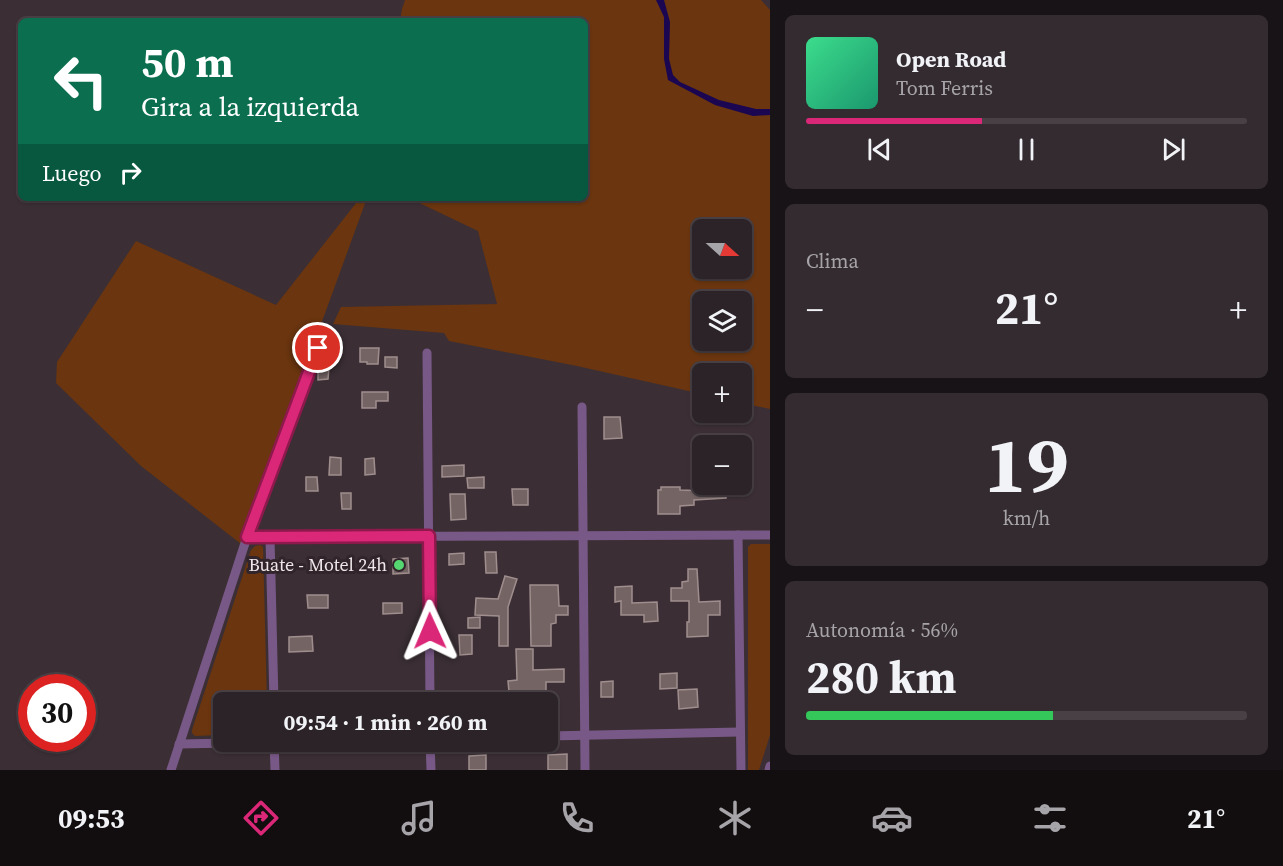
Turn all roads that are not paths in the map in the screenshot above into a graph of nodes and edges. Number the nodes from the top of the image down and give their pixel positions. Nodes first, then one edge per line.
1 (318, 348) dead end
2 (427, 353) dead end
3 (582, 407) dead end
4 (738, 535) junction
5 (770, 535) edge
6 (429, 536) junction
7 (583, 536) junction
8 (247, 537) junction
9 (270, 537) junction
10 (274, 692) edge
11 (430, 692) edge
12 (740, 732) junction
13 (585, 735) junction
14 (558, 736) edge
15 (213, 743) edge
16 (179, 744) junction
17 (274, 752) edge
18 (430, 752) edge
19 (171, 770) edge
20 (275, 770) edge
21 (431, 770) edge
22 (585, 770) edge
23 (741, 770) edge

1 - 8 street
2 - 6 street
3 - 7 street
4 - 5 street
4 - 7 street
4 - 12 street
6 - 7 street
6 - 9 street
6 - 11 street
7 - 13 street
8 - 9 street
8 - 16 street
9 - 10 street
12 - 13 street
12 - 23 street
13 - 14 street
13 - 22 street
15 - 16 street
16 - 19 street
17 - 20 street
18 - 21 street

